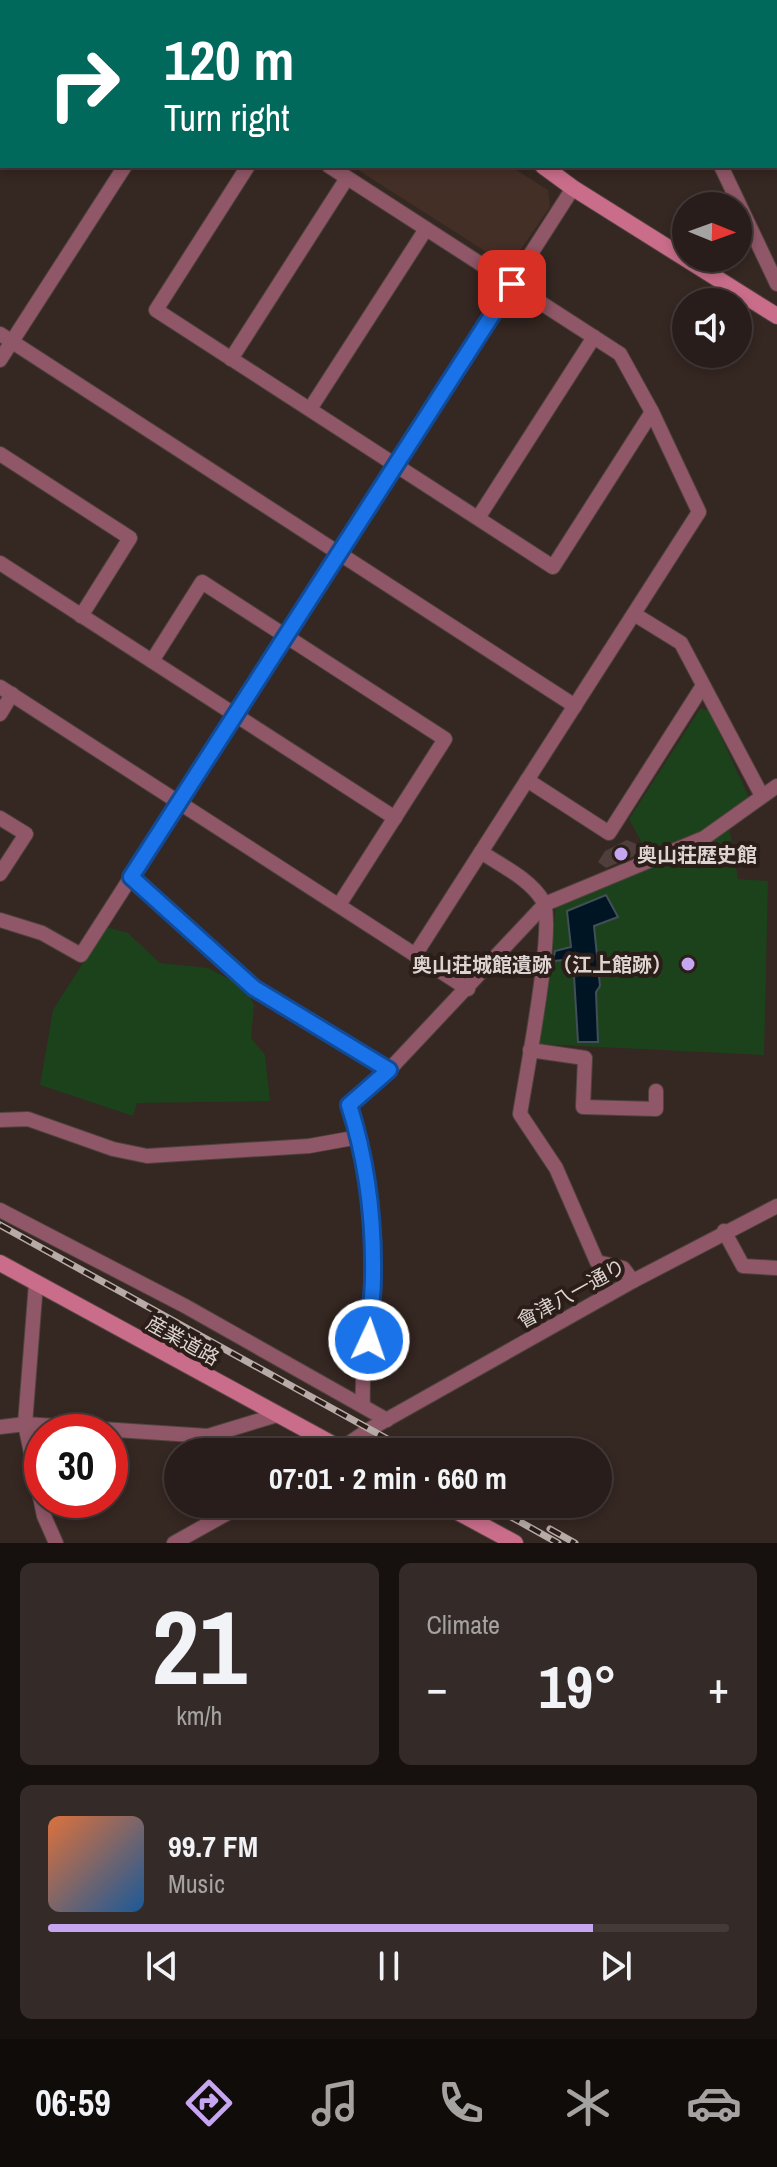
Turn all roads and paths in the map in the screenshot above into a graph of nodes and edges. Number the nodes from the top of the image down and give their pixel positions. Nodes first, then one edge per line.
1 (124, 168) edge
2 (247, 168) edge
3 (332, 168) edge
4 (546, 168) edge
5 (722, 168) edge
6 (347, 178) junction
7 (573, 188) junction
8 (426, 229) junction
9 (512, 284) junction
10 (777, 284) edge
11 (777, 316) edge
12 (594, 337) junction
13 (6, 338) edge
14 (231, 359) junction
15 (0, 360) edge
16 (310, 409) junction
17 (652, 412) junction
18 (0, 454) edge
19 (396, 465) junction
20 (478, 518) junction
21 (339, 553) junction
22 (0, 563) edge
23 (634, 614) junction
24 (81, 616) junction
25 (286, 636) junction
26 (152, 661) junction
27 (702, 687) junction
28 (6, 690) edge
29 (575, 706) junction
30 (0, 714) edge
31 (235, 715) junction
32 (527, 780) junction
33 (777, 786) edge
34 (762, 796) junction
35 (179, 802) junction
36 (0, 818) edge
37 (395, 818) junction
38 (481, 852) junction
39 (0, 874) edge
40 (131, 877) junction
41 (545, 904) junction
42 (339, 905) junction
43 (0, 920) edge
44 (415, 955) junction
45 (468, 989) junction
46 (530, 1050) junction
47 (389, 1070) junction
48 (656, 1091) dead end
49 (0, 1120) edge
50 (359, 1137) junction
51 (777, 1206) edge
52 (0, 1210) edge
53 (724, 1231) junction
54 (0, 1263) edge
55 (777, 1268) edge
56 (633, 1281) junction
57 (36, 1283) junction
58 (363, 1406) junction
59 (26, 1414) edge
60 (277, 1415) junction
61 (387, 1420) junction
62 (24, 1424) edge
63 (0, 1427) edge
64 (128, 1431) edge
65 (318, 1438) edge
66 (360, 1438) edge
67 (45, 1518) edge
68 (219, 1518) edge
69 (469, 1518) edge
70 (56, 1543) edge
71 (174, 1543) edge
72 (515, 1543) edge

1 - 13 street
2 - 14 street
3 - 6 street
4 - 7 street
5 - 10 street
6 - 8 street
6 - 14 street
7 - 9 street
7 - 11 street
8 - 9 street
8 - 16 street
9 - 12 street
9 - 19 street
12 - 17 street
12 - 20 street
13 - 15 street
13 - 21 street
14 - 16 street
16 - 19 street
17 - 20 street
17 - 23 street
18 - 24 street
19 - 20 street
19 - 21 street
21 - 25 street
21 - 29 street
22 - 24 street
23 - 27 street
23 - 29 street
24 - 26 street
25 - 26 street
25 - 31 street
25 - 37 street
26 - 31 street
27 - 32 street
27 - 34 street
28 - 30 street
28 - 35 street
29 - 32 street
31 - 35 street
31 - 37 street
32 - 38 street
33 - 34 street
34 - 41 street
35 - 40 street
35 - 42 street
36 - 39 street
37 - 42 street
38 - 41 street
38 - 44 street
40 - 43 street
40 - 47 street
41 - 45 street
41 - 46 street
42 - 44 street
44 - 45 street
45 - 47 street
46 - 48 street
46 - 56 street
47 - 50 street
49 - 50 street
50 - 58 street
51 - 53 street, 會津八一通り
52 - 58 street
53 - 55 street
53 - 56 street, 會津八一通り
54 - 57 street, 産業道路
56 - 61 street, 會津八一通り
57 - 59 street
57 - 60 street, 産業道路
58 - 61 street
60 - 64 street
60 - 65 street, 産業道路
61 - 66 street, 會津八一通り
62 - 63 street
67 - 70 street
68 - 71 street
69 - 72 street

